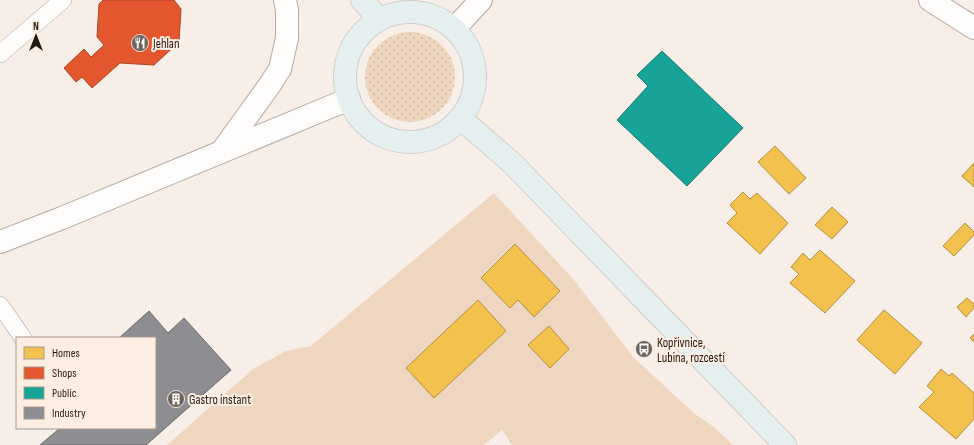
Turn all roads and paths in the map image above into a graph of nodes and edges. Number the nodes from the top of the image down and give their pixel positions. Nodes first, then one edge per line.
1 (63, 0) edge
2 (285, 0) edge
3 (362, 0) edge
4 (481, 0) edge
5 (930, 0) edge
6 (379, 19) junction
7 (454, 28) junction
8 (974, 28) edge
9 (0, 54) edge
10 (349, 99) junction
11 (460, 118) junction
12 (221, 152) junction
13 (0, 242) edge
14 (0, 305) edge
15 (22, 337) edge
16 (785, 445) edge

1 - 9 lane
2 - 12 main road
3 - 6 main road
4 - 7 main road
5 - 8 main road
6 - 7 main road
6 - 10 main road
7 - 11 main road
10 - 11 main road
10 - 12 main road
11 - 16 main road
12 - 13 main road
14 - 15 lane

